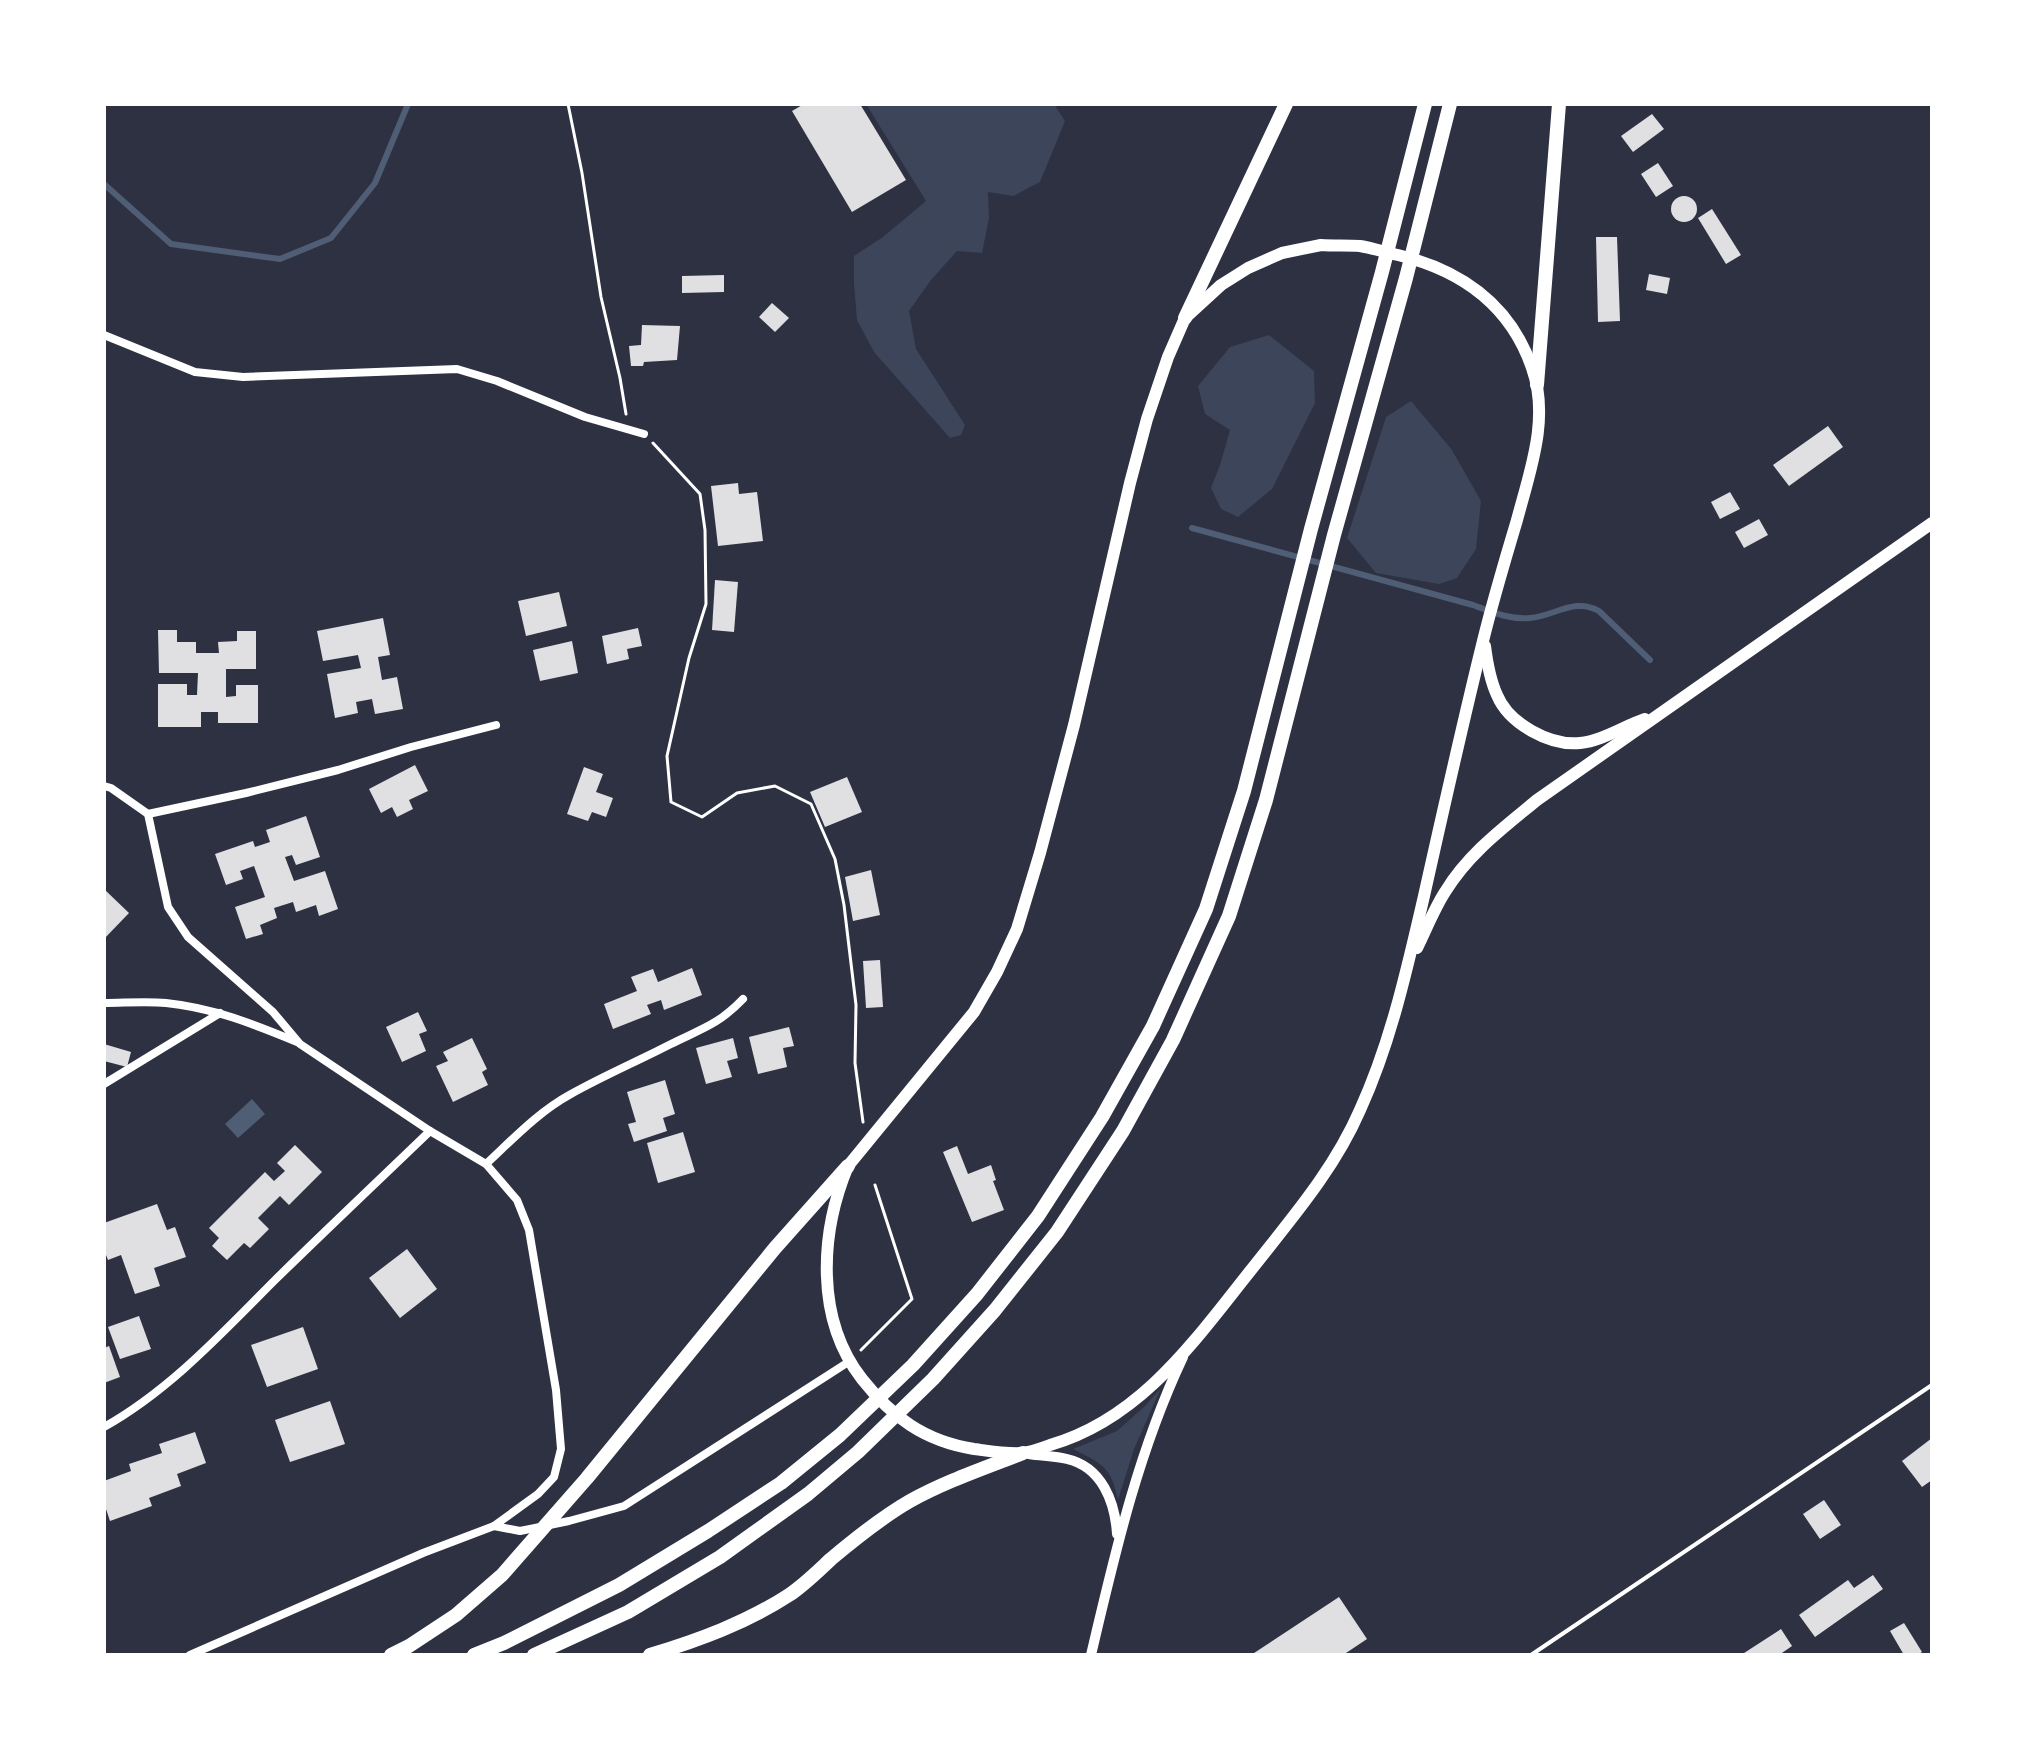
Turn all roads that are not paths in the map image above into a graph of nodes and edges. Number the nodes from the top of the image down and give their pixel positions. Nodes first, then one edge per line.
1 (1286, 104) edge
2 (1425, 104) edge
3 (1450, 104) edge
4 (1559, 104) edge
5 (1185, 318) junction
6 (104, 335) edge
7 (1537, 385) junction
8 (644, 434) dead end
9 (1932, 523) edge
10 (1484, 638) junction
11 (1656, 716) junction
12 (496, 725) dead end
13 (104, 786) edge
14 (148, 814) junction
15 (1407, 969) junction
16 (743, 999) dead end
17 (104, 1003) edge
18 (220, 1013) junction
19 (300, 1044) junction
20 (104, 1084) edge
21 (430, 1131) junction
22 (486, 1164) junction
23 (848, 1166) junction
24 (1186, 1352) junction
25 (850, 1361) junction
26 (1932, 1385) edge
27 (104, 1427) edge
28 (1023, 1453) junction
29 (494, 1526) junction
30 (1118, 1541) junction
31 (190, 1655) edge
32 (391, 1655) edge
33 (474, 1655) edge
34 (534, 1655) edge
35 (650, 1655) edge
36 (1091, 1655) edge
37 (1531, 1655) edge

1 - 5 highway
2 - 33 highway
3 - 34 highway
4 - 7 highway
5 - 7 main road
5 - 23 main road
6 - 8 street
7 - 10 main road
9 - 11 main road
10 - 11 main road
10 - 15 main road
11 - 15 main road
12 - 14 street
13 - 14 street
14 - 19 street
15 - 24 main road
16 - 22 street
17 - 18 street
18 - 19 street
18 - 20 street
19 - 21 street
21 - 22 street
21 - 27 street
22 - 29 street
23 - 25 main road
23 - 32 highway
24 - 28 main road
24 - 30 street
25 - 28 main road
25 - 29 street
26 - 37 lane
28 - 30 street
28 - 35 highway
29 - 31 street
30 - 36 street

